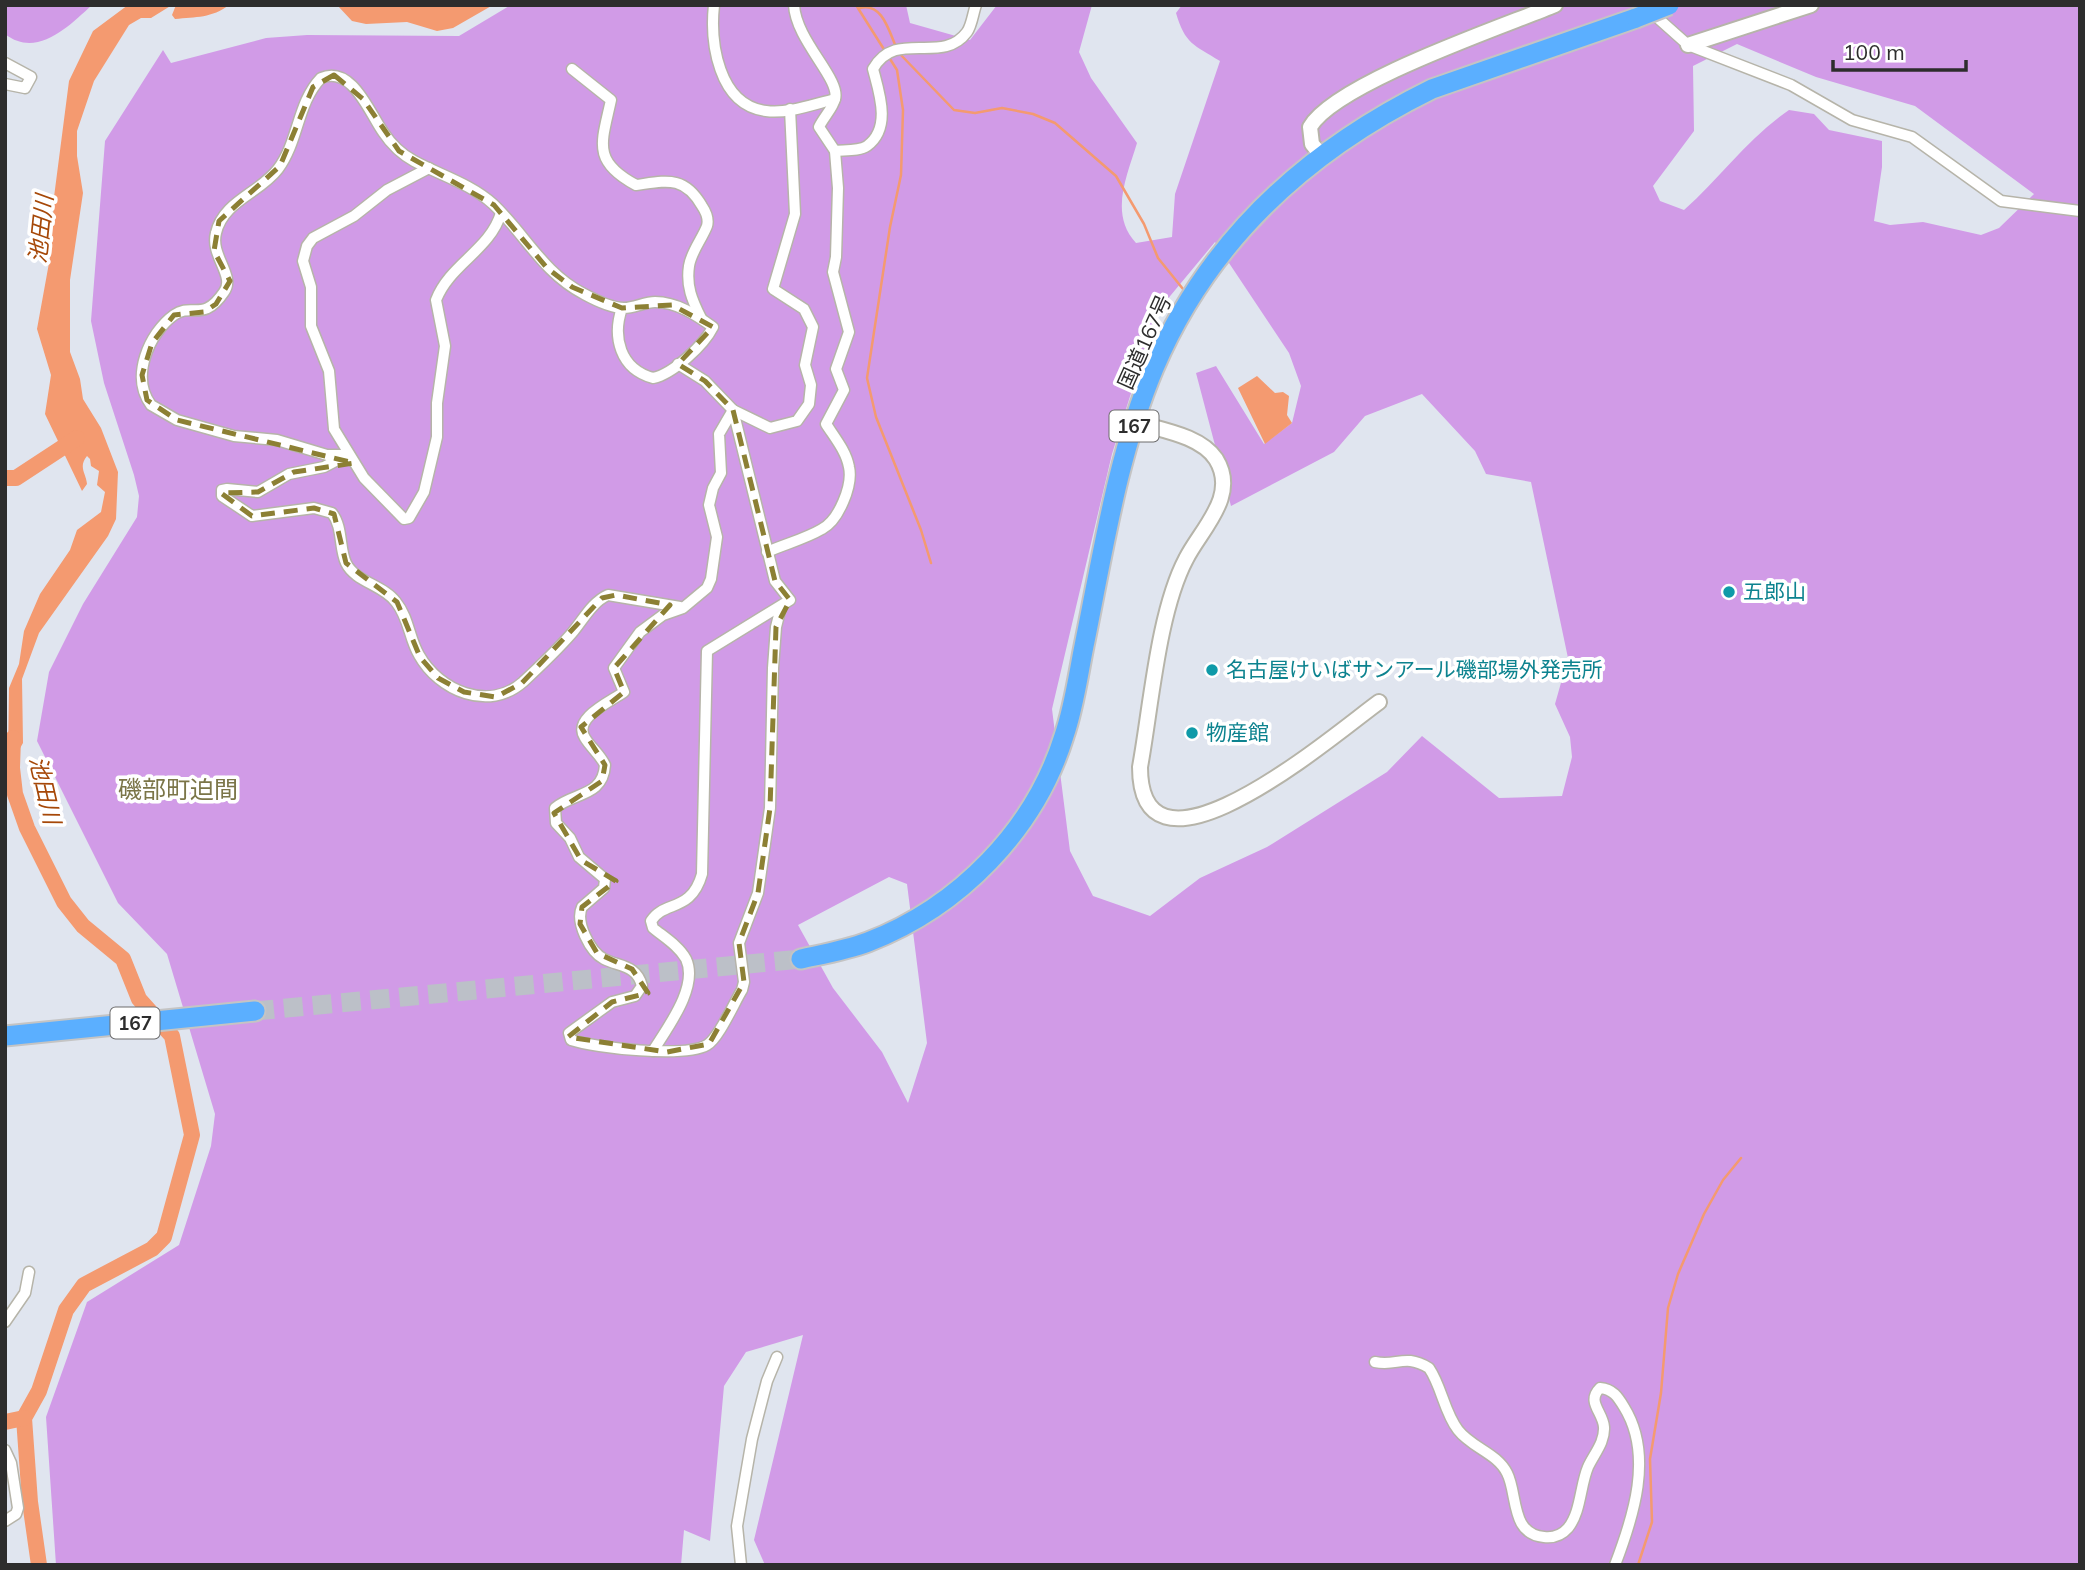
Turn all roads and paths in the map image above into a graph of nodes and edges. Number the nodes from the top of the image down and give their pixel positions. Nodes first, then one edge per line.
1 (714, 5) edge
2 (794, 5) edge
3 (976, 5) edge
4 (1555, 5) edge
5 (1669, 5) edge
6 (1811, 5) edge
7 (1640, 11) edge
8 (1688, 45) junction
9 (5, 63) edge
10 (572, 69) dead end
11 (5, 84) edge
12 (835, 100) junction
13 (790, 109) junction
14 (835, 151) junction
15 (1321, 155) junction
16 (429, 168) junction
17 (2080, 211) edge
18 (501, 213) junction
19 (622, 308) junction
20 (701, 318) junction
21 (678, 364) junction
22 (733, 410) junction
23 (1135, 422) junction
24 (349, 455) junction
25 (767, 552) junction
26 (781, 607) junction
27 (683, 608) junction
28 (1379, 702) dead end
29 (801, 959) tunnel mouth
30 (248, 1012) tunnel mouth
31 (5, 1036) edge
32 (653, 1051) junction
33 (29, 1272) dead end
34 (5, 1322) edge
35 (778, 1357) dead end
36 (1375, 1362) dead end
37 (5, 1450) edge
38 (5, 1521) edge
39 (741, 1565) edge
40 (1615, 1565) edge

1 - 13 street
2 - 12 street
3 - 14 street
4 - 15 street
5 - 7 highway, 国道167号 / 167, bridge
6 - 8 street
7 - 8 street
7 - 15 highway, 国道167号 / 167
8 - 17 street
9 - 11 street
10 - 20 street
12 - 13 street
12 - 14 street
13 - 22 street
14 - 25 street
15 - 23 highway, 国道167号 / 167
16 - 18 street
16 - 24 street
16 - 24 street
18 - 19 street
18 - 24 street
19 - 20 street
19 - 21 street
20 - 21 street
21 - 22 street
22 - 25 street
22 - 27 street
23 - 28 street
23 - 29 highway, 国道167号 / 167
24 - 27 street
25 - 26 street
26 - 32 street
26 - 32 street
27 - 32 street
30 - 31 highway, 167
33 - 34 street
35 - 39 street
36 - 40 street
37 - 38 street

